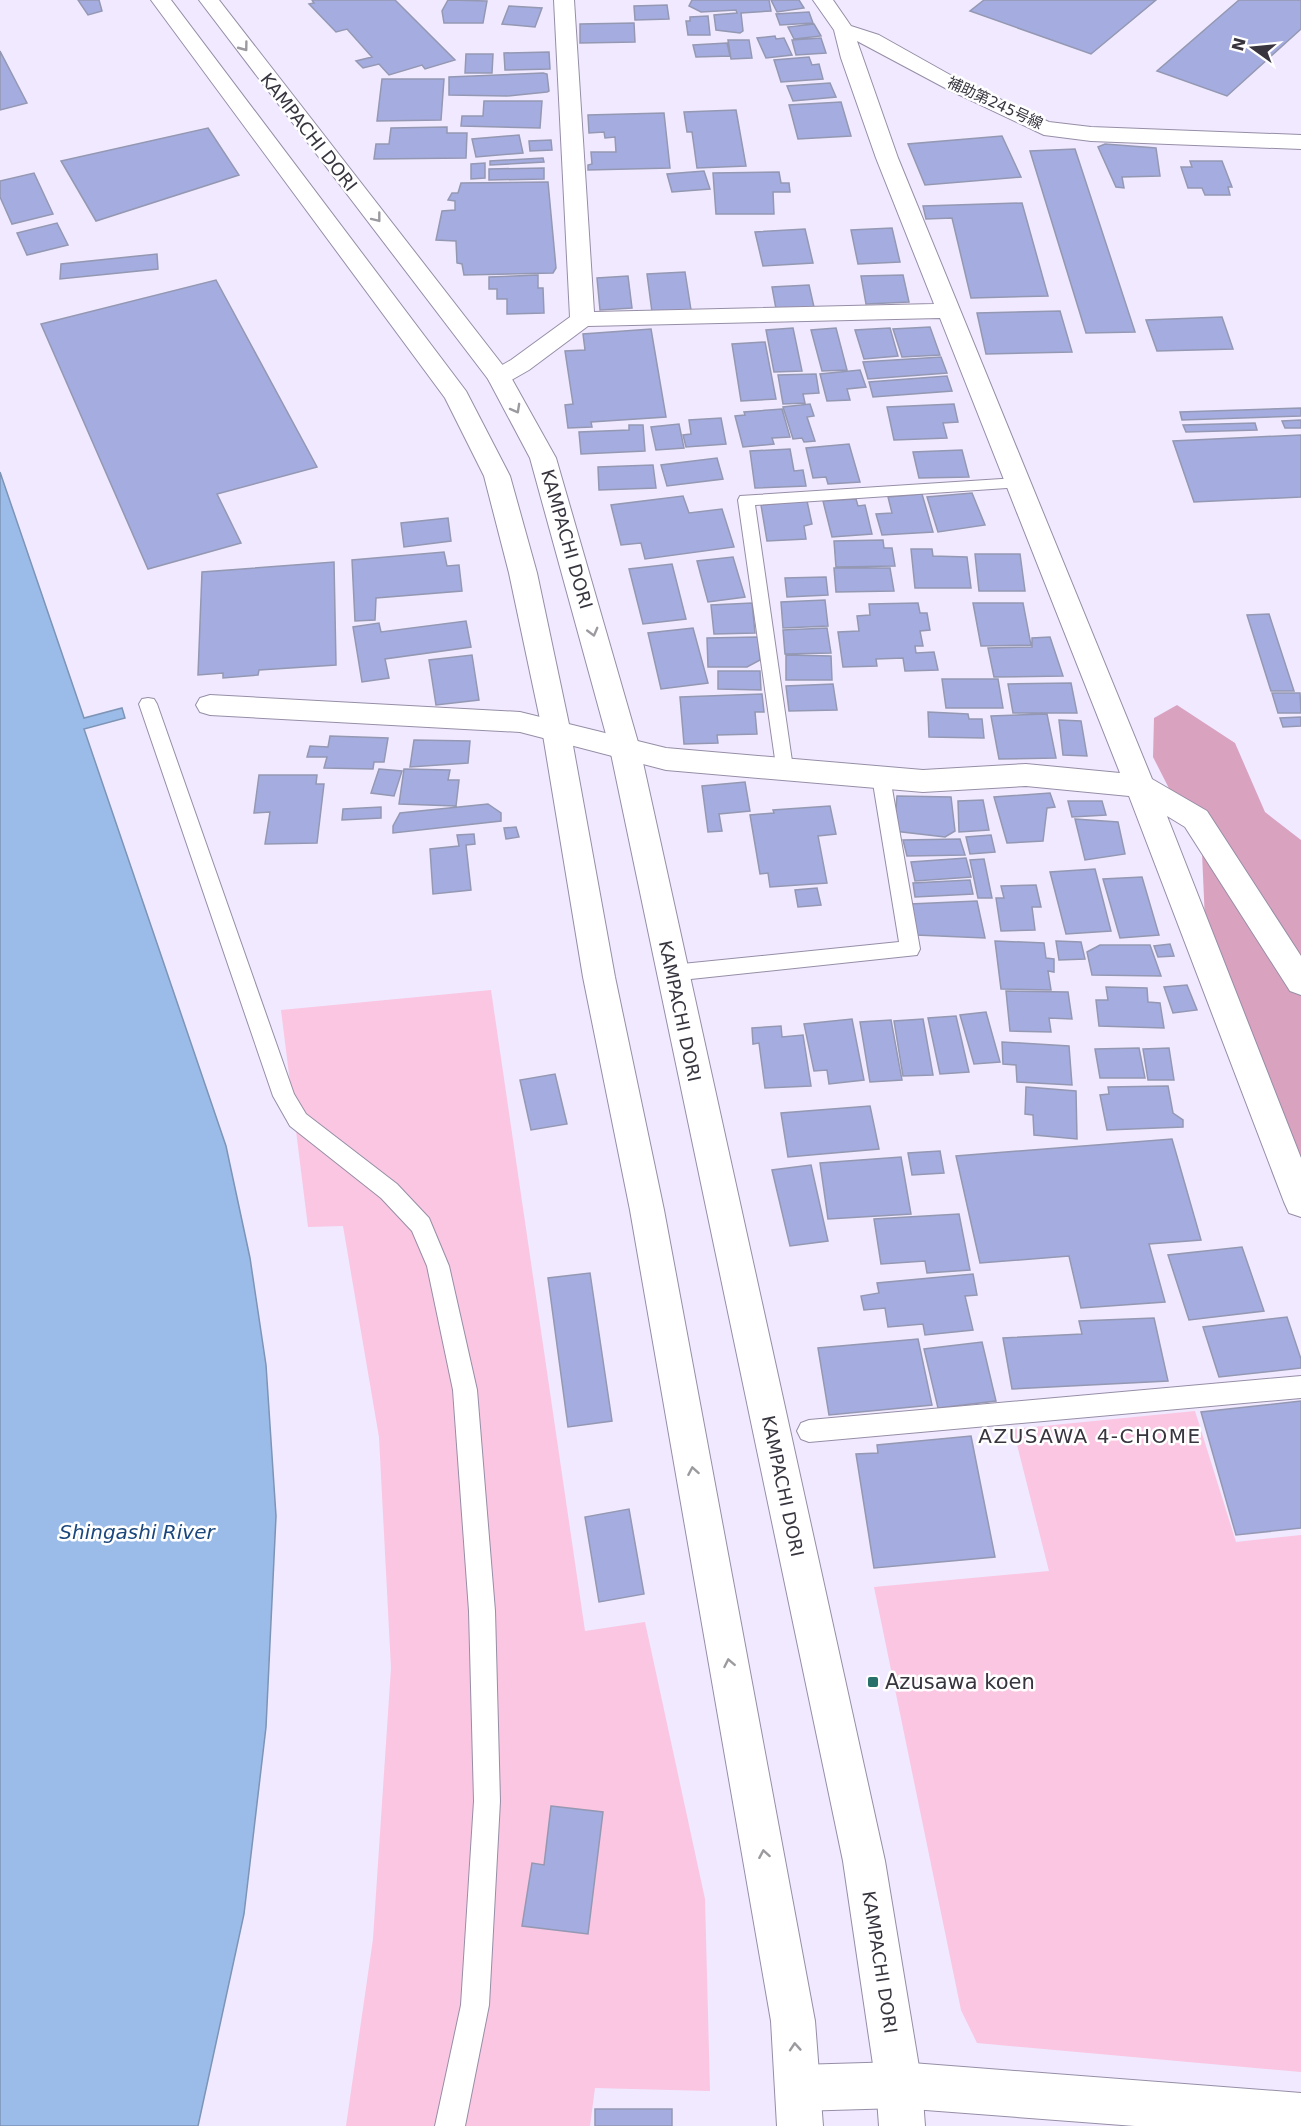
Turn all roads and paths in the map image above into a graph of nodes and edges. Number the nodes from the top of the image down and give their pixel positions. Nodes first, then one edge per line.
1 (161, 0) edge
2 (209, 0) edge
3 (564, 0) edge
4 (823, 0) edge
5 (844, 30) junction
6 (1301, 142) edge
7 (948, 311) junction
8 (582, 319) junction
9 (498, 377) junction
10 (1017, 483) junction
11 (148, 704) dead end
12 (210, 705) dead end
13 (556, 729) junction
14 (626, 749) junction
15 (784, 768) junction
16 (881, 777) junction
17 (1140, 786) junction
18 (672, 972) junction
19 (1301, 982) edge
20 (1301, 1202) edge
21 (1301, 1387) edge
22 (809, 1431) dead end
23 (901, 2106) edge
24 (799, 2107) edge
25 (1301, 2116) edge
26 (450, 2126) edge

1 - 13 street, KAMPACHI DORI
2 -> 9 street, KAMPACHI DORI
3 - 8 street
4 - 5 street
5 - 6 street, 補助第245号線
5 - 7 street
7 - 8 street
7 - 10 street
8 - 9 street
9 -> 14 street, KAMPACHI DORI
10 - 15 lane
10 - 17 street
11 - 26 lane
12 - 13 street
13 - 14 street
24 -> 13 street, KAMPACHI DORI
14 - 15 street
14 - 18 street, KAMPACHI DORI
15 - 16 street
16 - 17 street
16 - 18 lane
17 - 19 street
17 - 20 street
18 - 23 street, KAMPACHI DORI
21 - 22 lane
23 - 24 street
23 - 25 street

